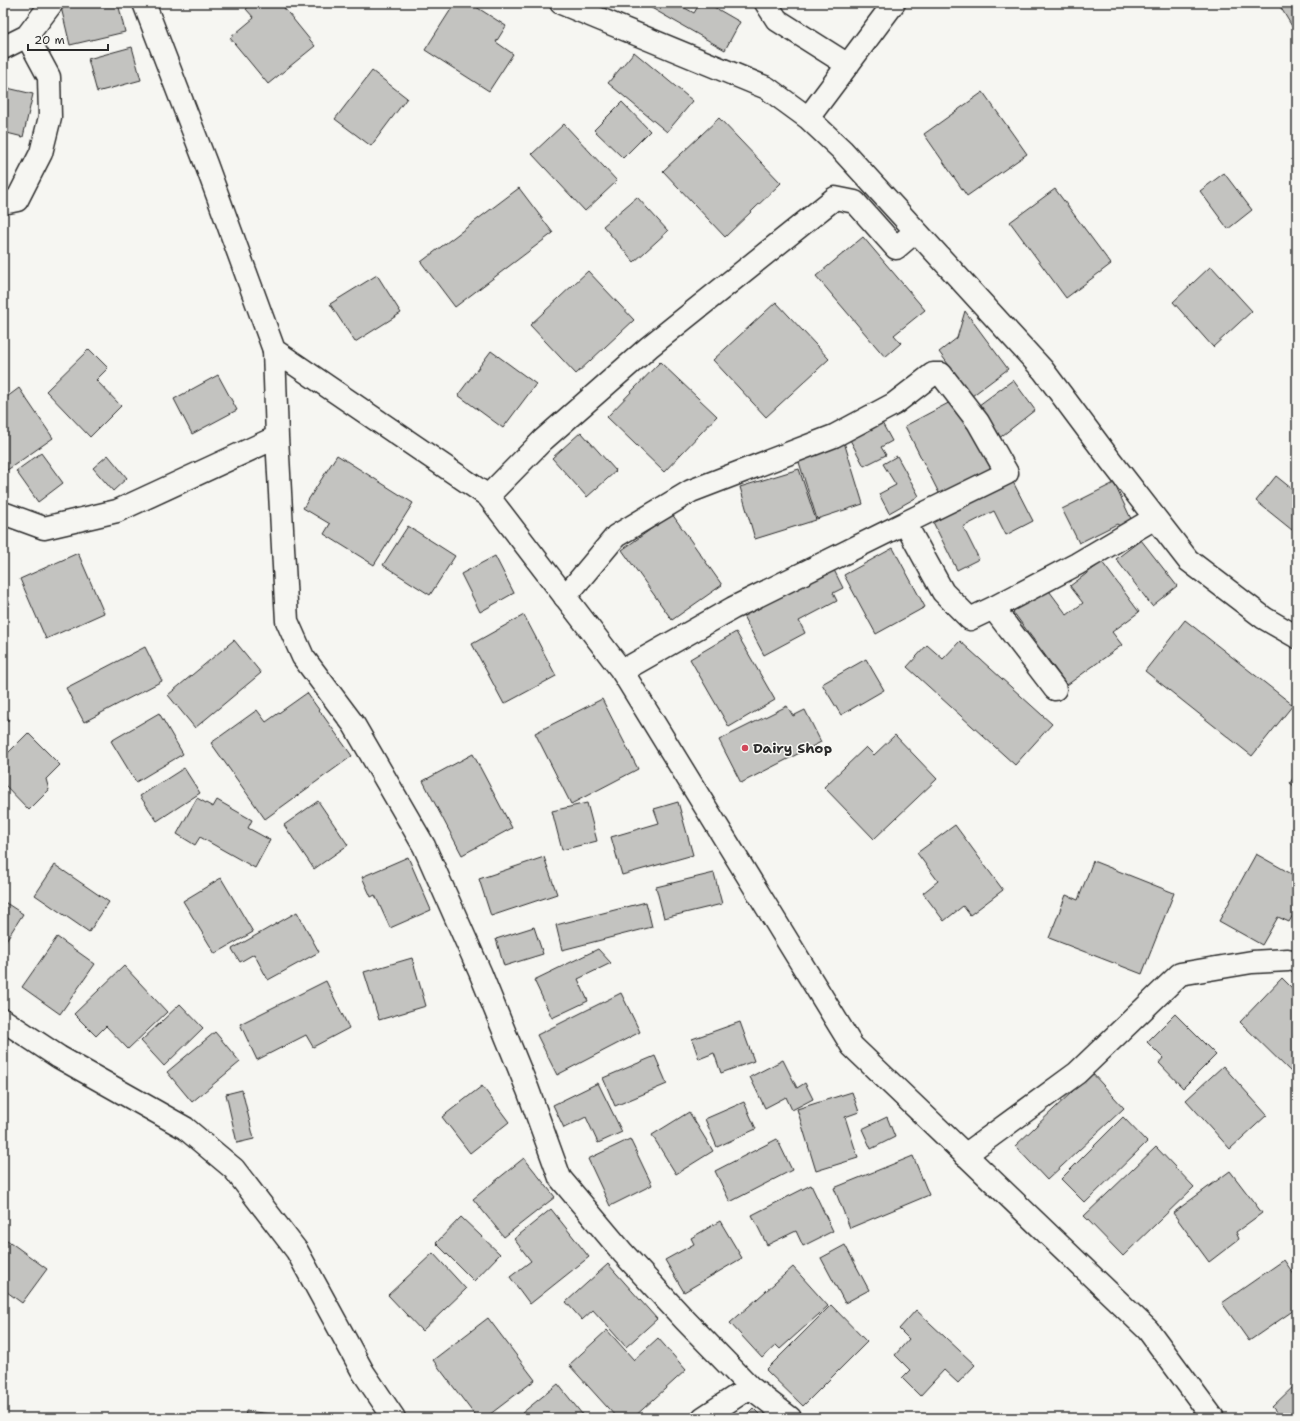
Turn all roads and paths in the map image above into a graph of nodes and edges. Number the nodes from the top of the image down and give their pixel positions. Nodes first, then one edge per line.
1 (52, 3) edge
2 (144, 3) edge
3 (561, 3) edge
4 (766, 3) edge
5 (894, 3) edge
6 (27, 36) junction
7 (3, 48) edge
8 (848, 65) junction
9 (808, 118) junction
10 (3, 203) edge
11 (916, 231) junction
12 (274, 350) junction
13 (277, 437) junction
14 (488, 496) junction
15 (3, 513) edge
16 (1155, 518) junction
17 (905, 523) junction
18 (565, 597) junction
19 (993, 608) junction
20 (1297, 637) edge
21 (622, 671) junction
22 (1055, 689) dead end
23 (1288, 960) dead end
24 (3, 1020) edge
25 (965, 1155) junction
26 (750, 1387) junction
27 (394, 1418) edge
28 (703, 1418) edge
29 (790, 1418) edge
30 (1213, 1418) edge

1 - 6 street
2 - 12 street
3 - 9 street
4 - 8 street
5 - 8 street
6 - 7 street
6 - 10 street
8 - 9 street
9 - 11 street
11 - 14 street
11 - 16 street
12 - 13 street
12 - 14 street
13 - 15 street
13 - 26 street
14 - 18 street
16 - 19 street
16 - 20 street
17 - 18 street
17 - 19 street
17 - 21 street
18 - 21 street
19 - 22 street
21 - 25 street
23 - 25 street
24 - 27 street
25 - 30 street
26 - 28 street
26 - 29 street

